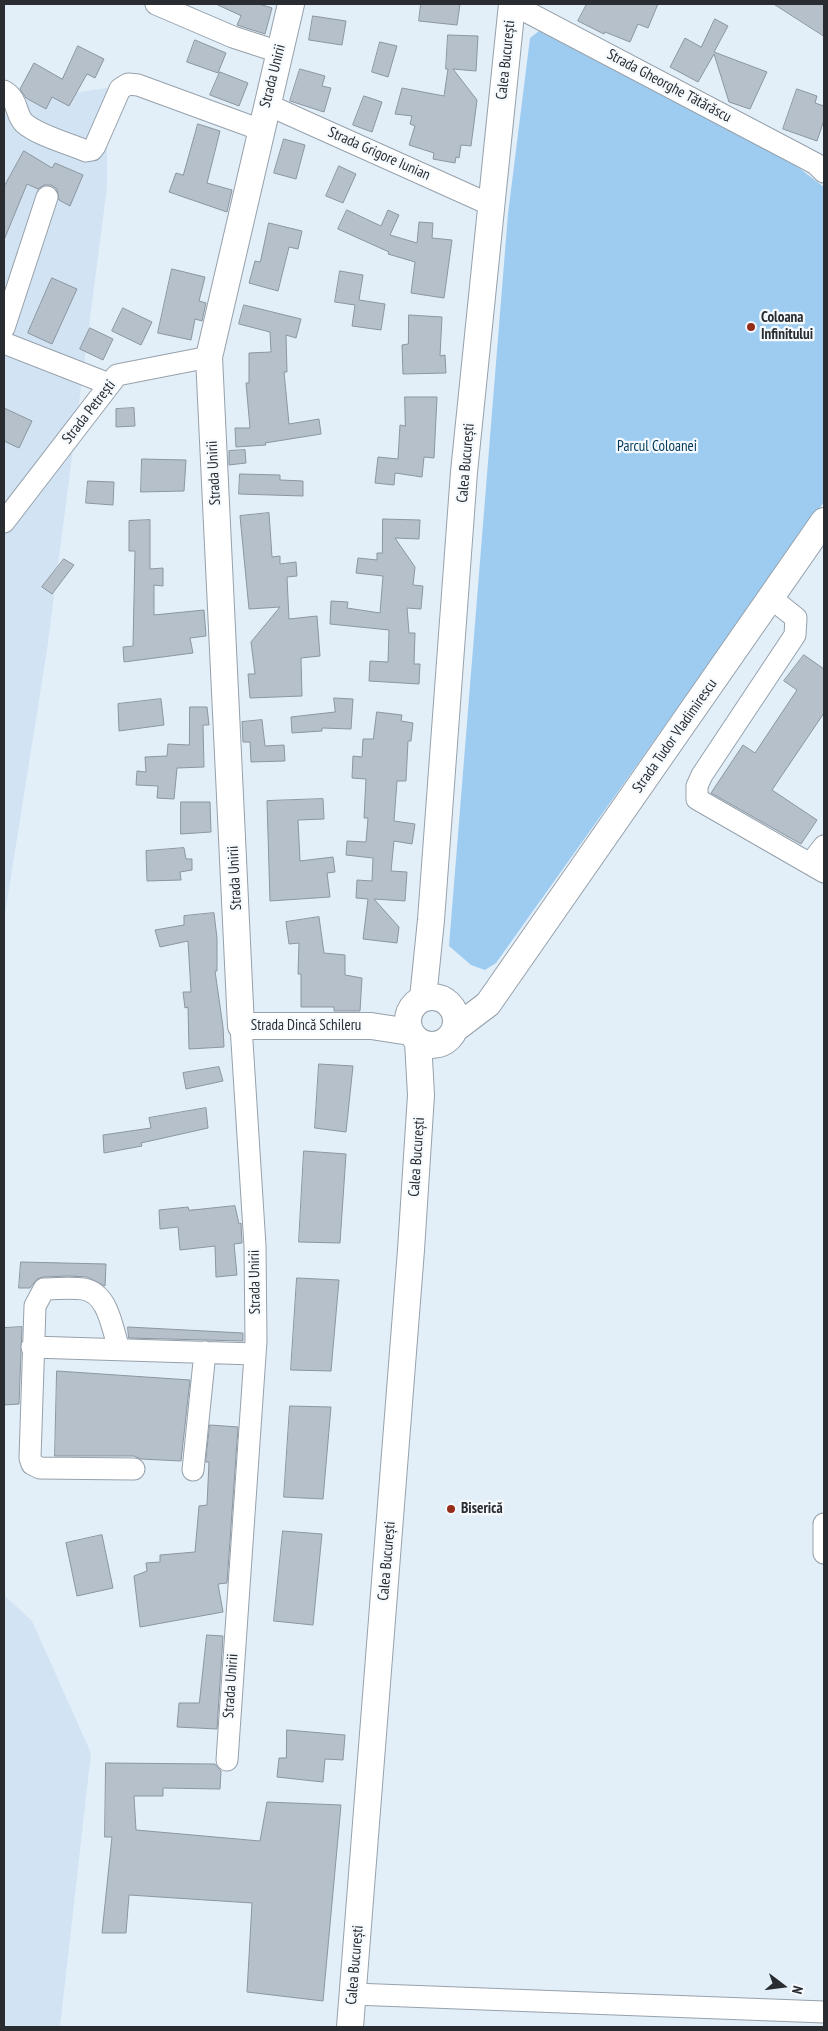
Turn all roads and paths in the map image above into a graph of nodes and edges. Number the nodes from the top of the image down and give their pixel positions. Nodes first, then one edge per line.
1 (156, 4) edge
2 (291, 4) edge
3 (512, 4) edge
4 (280, 52) junction
5 (4, 91) edge
6 (266, 104) junction
7 (261, 130) junction
8 (822, 161) edge
9 (47, 197) dead end
10 (491, 205) junction
11 (4, 328) edge
12 (4, 343) edge
13 (208, 357) junction
14 (110, 384) junction
15 (12, 497) edge
16 (824, 521) edge
17 (4, 522) edge
18 (771, 598) junction
19 (824, 846) edge
20 (817, 868) edge
21 (438, 1014) junction
22 (241, 1026) junction
23 (371, 1026) junction
24 (414, 1037) junction
25 (421, 1095) junction
26 (32, 1347) junction
27 (118, 1349) junction
28 (205, 1352) junction
29 (255, 1354) junction
30 (134, 1469) dead end
31 (193, 1470) dead end
32 (824, 1524) edge
33 (824, 1553) edge
34 (226, 1760) dead end
35 (353, 1994) junction
36 (824, 2012) edge
37 (350, 2027) edge

1 - 4 street
2 - 4 main road, Strada Unirii
3 - 8 street, Strada Gheorghe Tătărăscu
3 - 10 main road, Calea București
4 - 6 main road, Strada Unirii
5 - 7 street
6 - 7 main road, Strada Unirii
6 - 10 street, Strada Grigore Iunian
7 - 13 main road, Strada Unirii
9 - 11 street
10 - 21 main road, Calea București
12 - 14 street
13 - 14 street, Strada Petrești
13 - 22 main road, Strada Unirii
14 - 15 street, Strada Petrești
15 - 17 street, Strada Petrești
16 - 18 main road, Strada Tudor Vladimirescu
18 - 20 street
18 - 21 main road, Strada Tudor Vladimirescu
19 - 20 street
21 - 23 main road, Strada Dincă Schileru
21 - 24 main road
21 - 24 main road, Calea București
21 - 25 main road, Calea București
22 - 23 main road, Strada Dincă Schileru
22 - 29 street, Strada Unirii
23 - 24 main road, Strada Dincă Schileru
24 - 25 main road, Calea București
25 - 35 main road, Calea București
26 - 27 street
26 - 27 street
26 - 30 street
27 - 28 street
28 - 29 street
28 - 31 street
29 - 34 street, Strada Unirii
32 - 33 street
35 - 36 street
35 - 37 main road, Calea București

